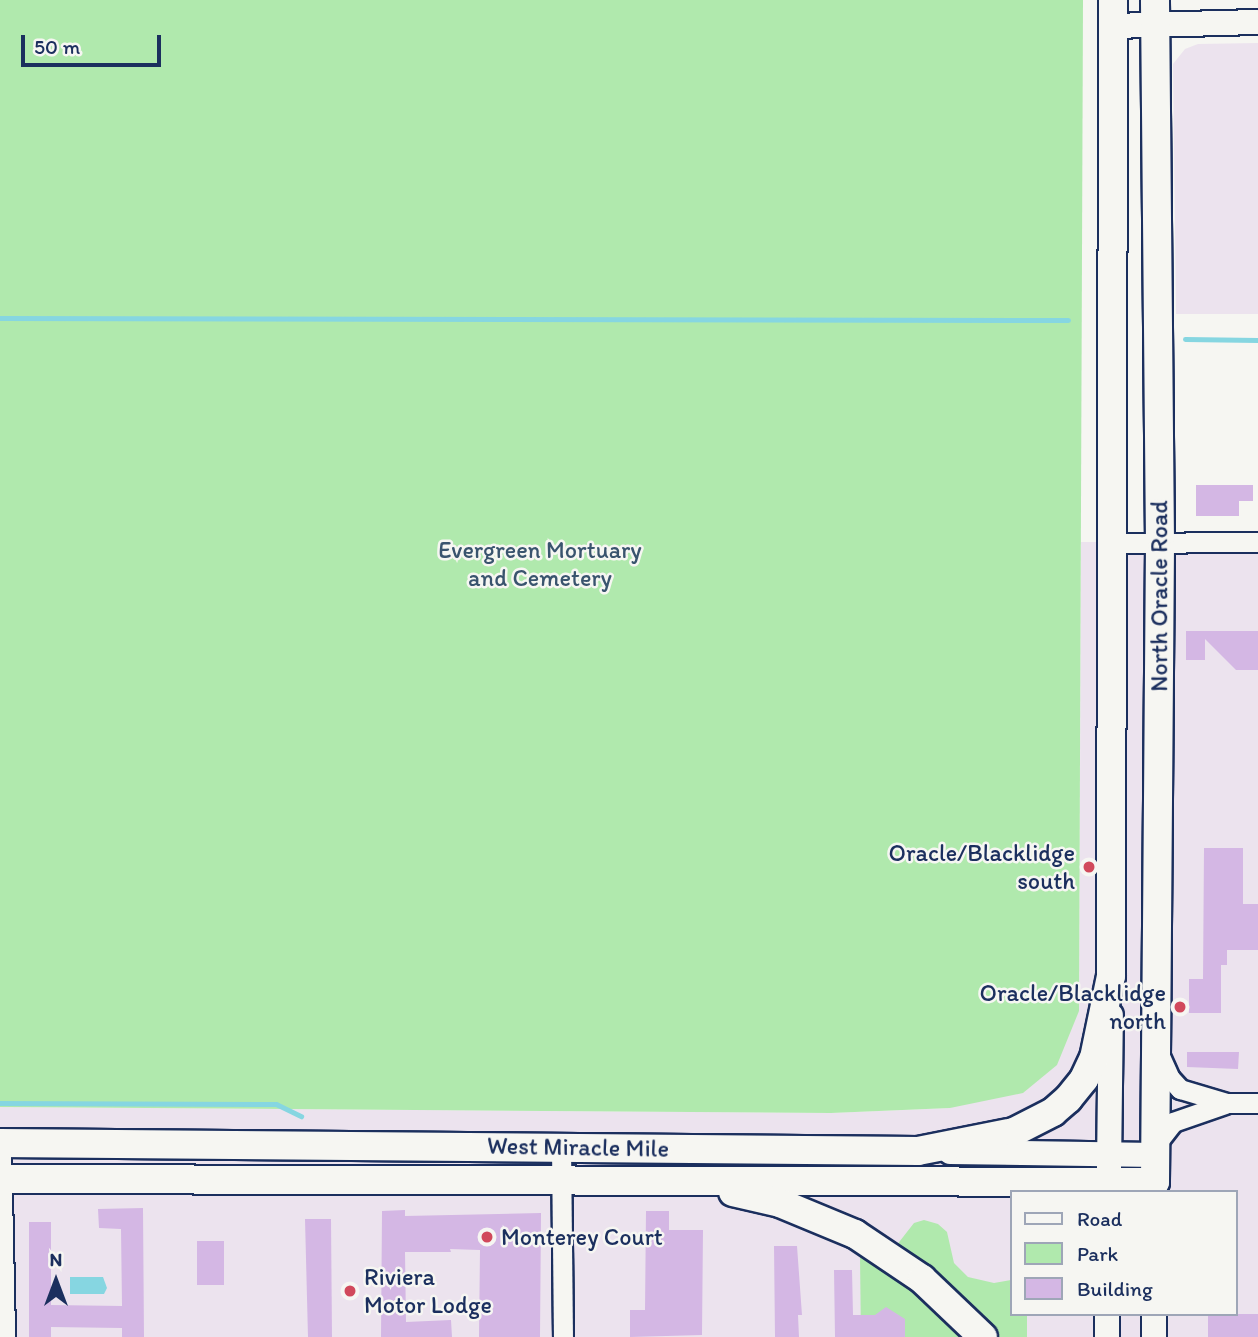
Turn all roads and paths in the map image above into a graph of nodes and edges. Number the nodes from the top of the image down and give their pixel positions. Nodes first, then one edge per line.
1 (1155, 12) edge
2 (1113, 13) edge
3 (1258, 22) edge
4 (1258, 542) edge
5 (1114, 543) junction
6 (1160, 543) junction
7 (1111, 976) junction
8 (1156, 1045) junction
9 (1227, 1103) junction
10 (1258, 1103) edge
11 (1, 1143) edge
12 (561, 1147) junction
13 (918, 1151) junction
14 (1109, 1154) junction
15 (1156, 1168) edge
16 (1, 1180) edge
17 (561, 1181) junction
18 (664, 1181) junction
19 (1109, 1187) edge
20 (1107, 1316) edge
21 (1154, 1316) edge
22 (5, 1337) edge
23 (563, 1337) edge
24 (983, 1337) edge
25 (1107, 1337) edge
26 (1154, 1337) edge

1 - 2 main road
1 - 3 main road
1 - 6 highway, North Oracle Road
2 - 5 highway, North Oracle Road
4 - 6 street
5 - 6 street
5 - 7 highway, North Oracle Road
6 - 8 highway, North Oracle Road
7 - 13 highway
7 - 14 main road, North Oracle Road
8 - 9 street
8 - 15 highway, North Oracle Road
9 - 10 street
9 - 15 street
11 - 12 highway, West Miracle Mile
11 - 16 street
12 - 13 highway, West Miracle Mile
12 - 17 street
13 - 14 main road, West Miracle Mile
14 - 15 main road, West Miracle Mile
14 - 19 main road, North Oracle Road
15 - 19 highway, West Miracle Mile
16 - 17 highway, West Miracle Mile
16 - 22 street
17 - 18 highway, West Miracle Mile
17 - 23 street
18 - 19 highway, West Miracle Mile
18 - 24 highway
20 - 25 main road
21 - 26 main road

